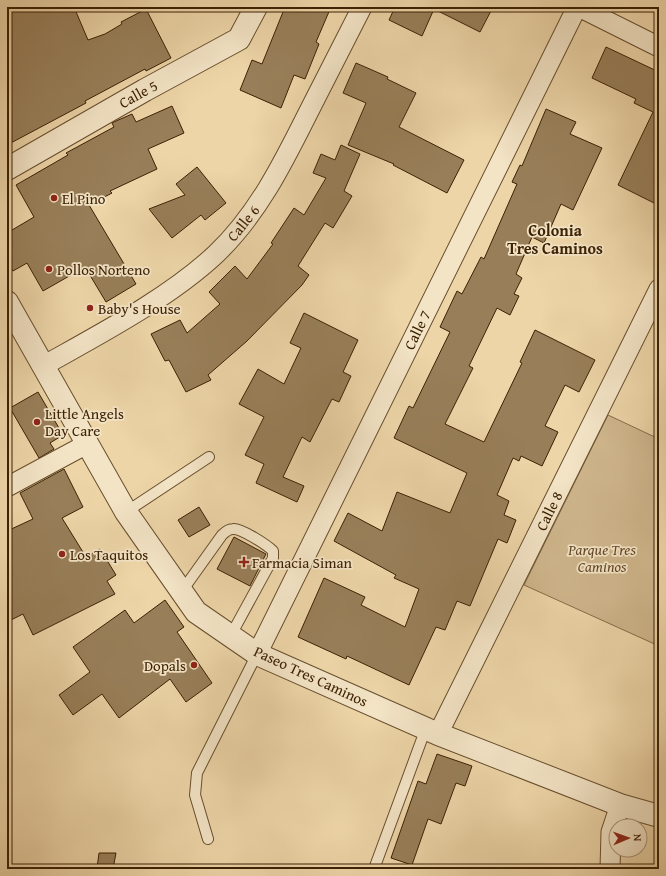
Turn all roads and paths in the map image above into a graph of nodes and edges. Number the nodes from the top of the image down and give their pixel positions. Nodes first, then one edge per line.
1 (256, 7) edge
2 (362, 7) edge
3 (578, 7) edge
4 (659, 47) edge
5 (7, 170) edge
6 (659, 289) edge
7 (7, 302) edge
8 (44, 366) junction
9 (87, 444) junction
10 (209, 457) dead end
11 (7, 487) edge
12 (126, 512) junction
13 (182, 591) junction
14 (230, 635) junction
15 (257, 654) junction
16 (432, 731) junction
17 (620, 805) junction
18 (659, 816) edge
19 (208, 839) dead end
20 (374, 869) edge
21 (610, 869) edge

1 - 5 street, Calle 5
2 - 8 street, Calle 6
3 - 4 street
3 - 15 street, Calle 7
6 - 16 street, Calle 8
7 - 8 street, Paseo Tres Caminos
8 - 9 street, Paseo Tres Caminos
9 - 11 street
9 - 12 street, Paseo Tres Caminos
10 - 12 lane
12 - 13 street, Paseo Tres Caminos
13 - 14 street, Paseo Tres Caminos
13 - 14 lane
14 - 15 street, Paseo Tres Caminos
15 - 16 street, Paseo Tres Caminos
15 - 19 lane
16 - 17 street, Paseo Tres Caminos
16 - 20 lane
17 - 18 street, Paseo Tres Caminos
17 - 21 street

